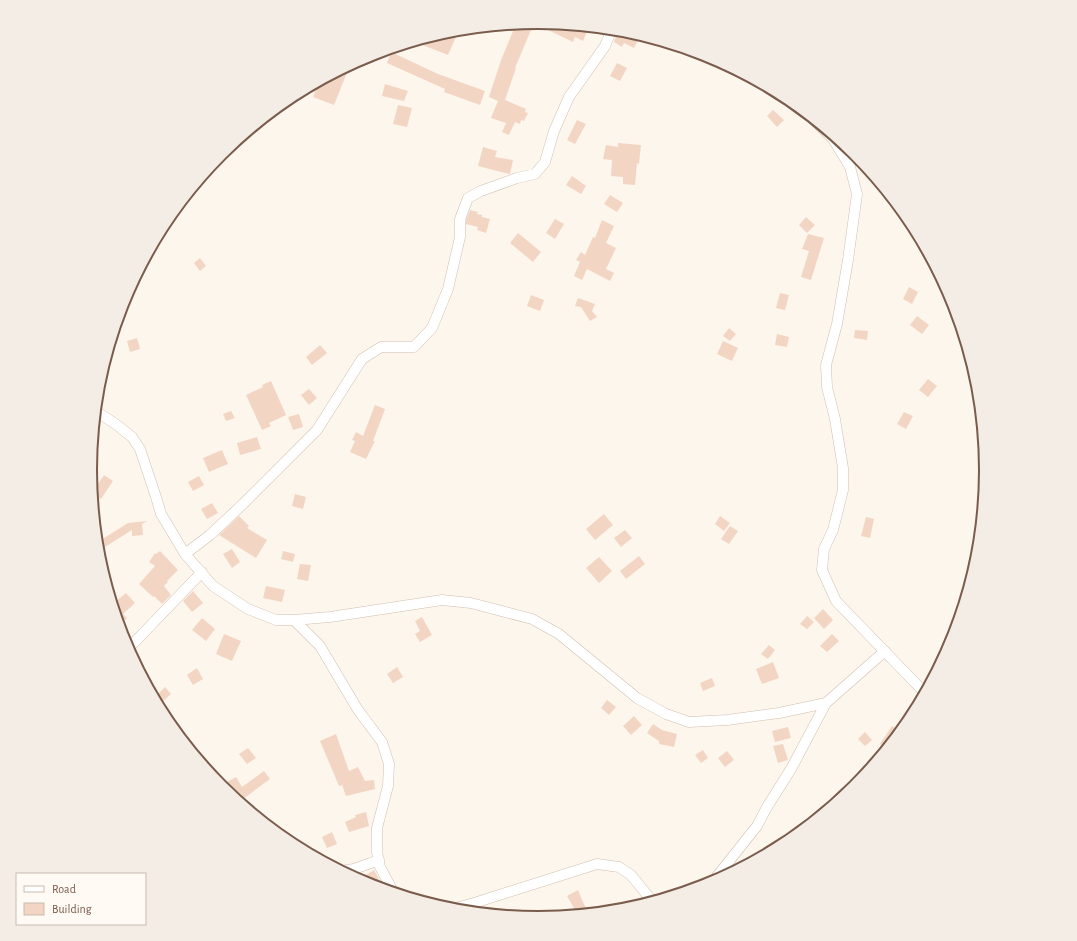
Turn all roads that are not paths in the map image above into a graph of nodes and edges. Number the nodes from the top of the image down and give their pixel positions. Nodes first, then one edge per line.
1 (609, 35) edge
2 (835, 143) edge
3 (101, 414) edge
4 (185, 554) junction
5 (202, 572) junction
6 (294, 620) junction
7 (133, 644) edge
8 (885, 651) junction
9 (922, 689) edge
10 (826, 703) junction
11 (379, 860) junction
12 (351, 869) edge
13 (720, 872) edge
14 (390, 886) edge
15 (650, 898) edge
16 (464, 906) edge

1 - 4 street
2 - 8 street
3 - 4 street
4 - 5 street
5 - 6 street
5 - 7 street
6 - 10 street
6 - 11 street
8 - 9 street
8 - 10 street
10 - 13 street
11 - 12 street
11 - 14 street
15 - 16 street

